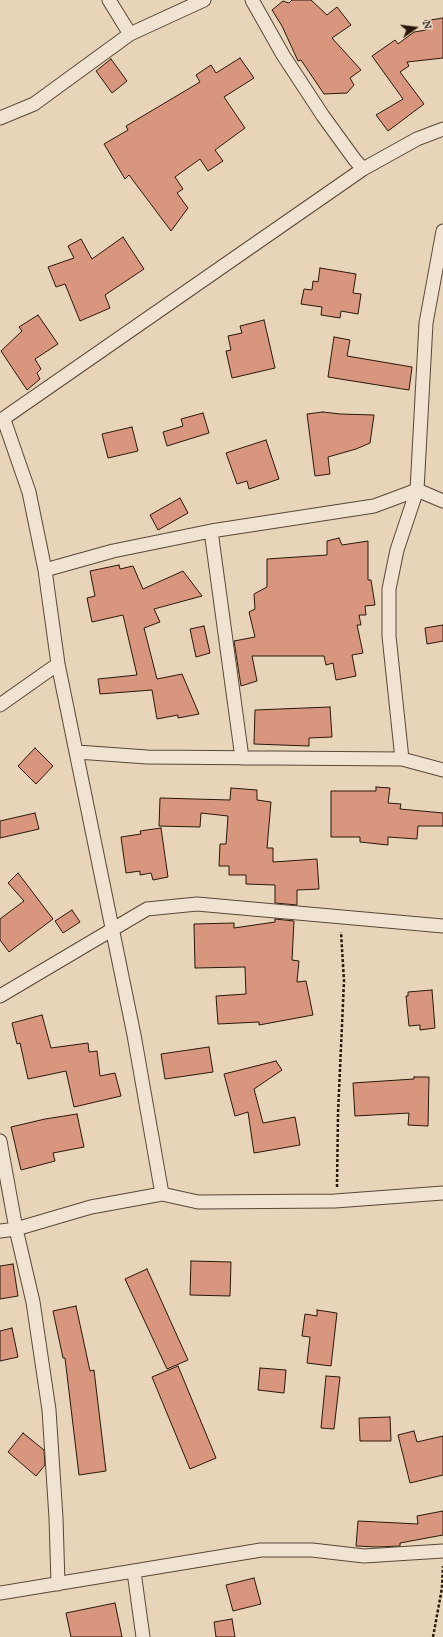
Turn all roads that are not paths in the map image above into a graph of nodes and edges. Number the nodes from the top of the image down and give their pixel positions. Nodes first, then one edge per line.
1 (109, 0) edge
2 (204, 0) edge
3 (252, 0) edge
4 (130, 34) junction
5 (0, 118) edge
6 (443, 129) edge
7 (363, 169) junction
8 (443, 231) edge
9 (2, 420) edge
10 (417, 490) junction
11 (443, 501) edge
12 (211, 531) junction
13 (45, 570) junction
14 (58, 664) junction
15 (0, 705) edge
16 (77, 752) junction
17 (242, 758) junction
18 (402, 759) junction
19 (443, 770) edge
20 (443, 926) edge
21 (112, 928) junction
22 (0, 996) edge
23 (0, 1140) edge
24 (443, 1193) edge
25 (162, 1194) junction
26 (16, 1229) junction
27 (0, 1231) edge
28 (443, 1551) edge
29 (134, 1572) junction
30 (58, 1584) junction
31 (0, 1593) edge
32 (143, 1637) edge

1 - 4 street
2 - 4 street
3 - 7 street
4 - 5 street
6 - 7 street
7 - 9 street
8 - 10 street
9 - 13 street
10 - 11 street
10 - 12 street
10 - 18 street
12 - 13 street
12 - 17 street
13 - 14 street
14 - 15 street
14 - 16 street
16 - 17 street
16 - 21 street
17 - 18 street
18 - 19 street
20 - 21 street
21 - 22 street
21 - 25 street
23 - 26 street
24 - 25 street
25 - 26 street
26 - 27 street
26 - 30 street
28 - 29 street
29 - 30 street
29 - 32 street
30 - 31 street

